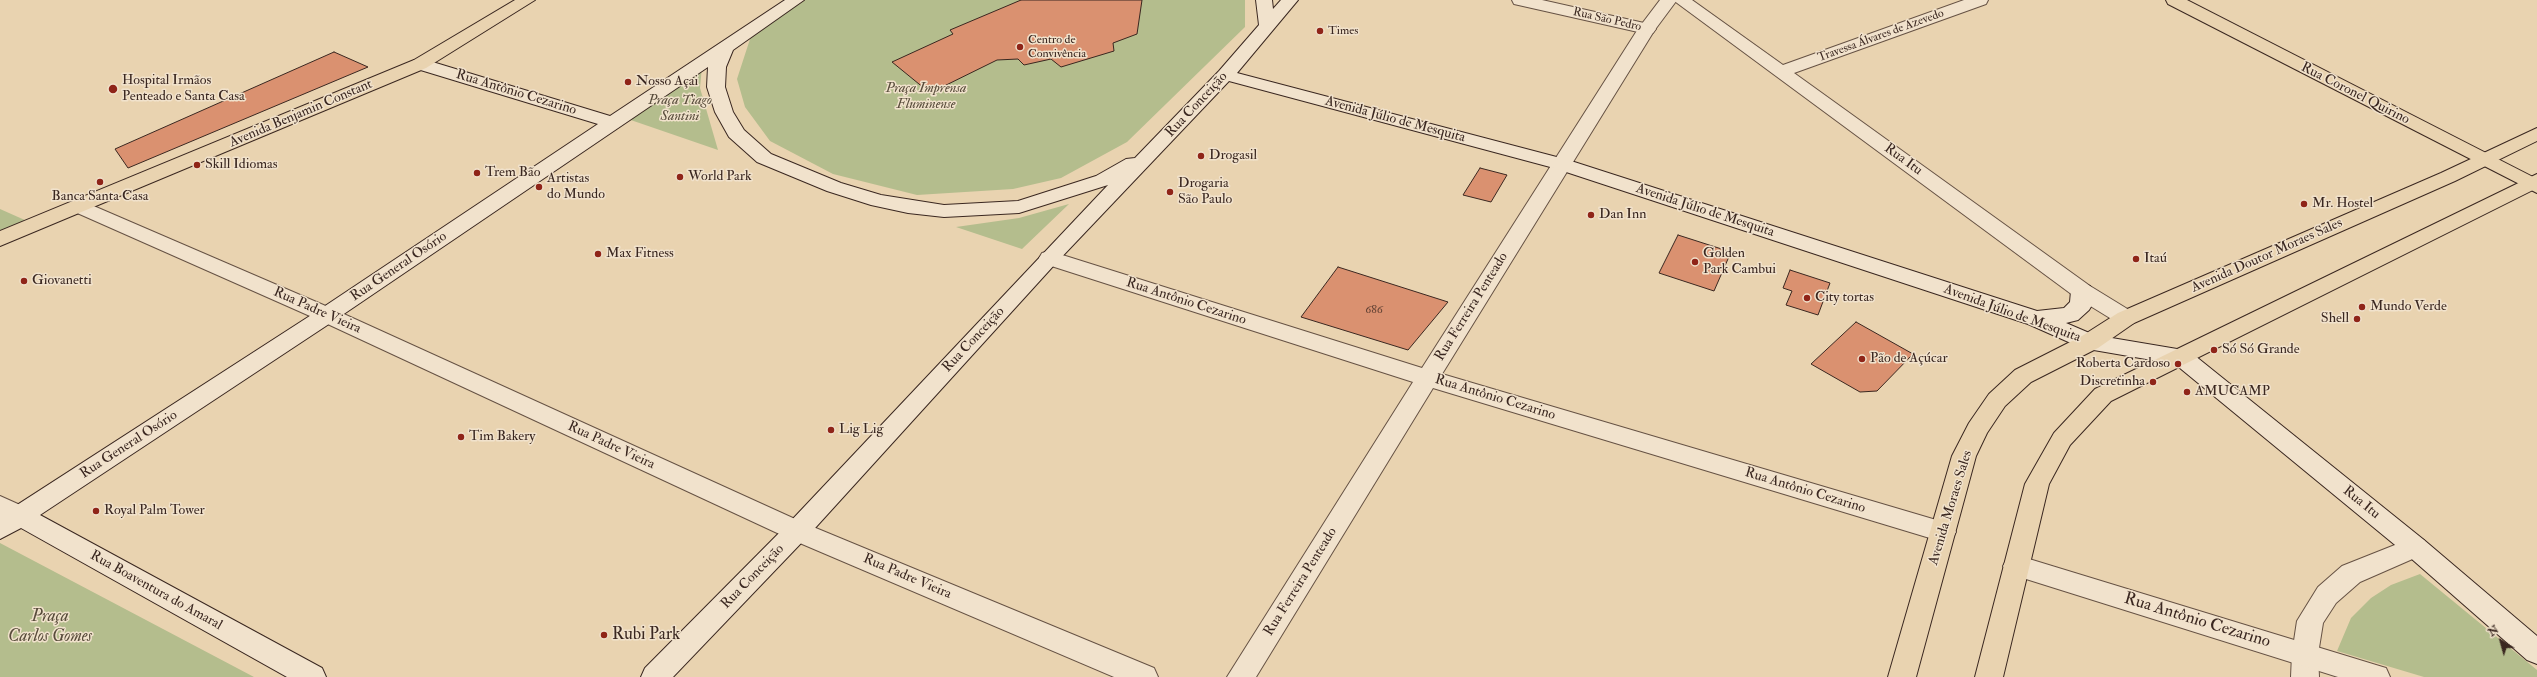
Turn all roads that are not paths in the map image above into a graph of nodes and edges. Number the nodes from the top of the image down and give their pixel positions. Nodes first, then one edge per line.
1 (527, 0) edge
2 (796, 0) edge
3 (1264, 0) edge
4 (1290, 0) edge
5 (1520, 0) edge
6 (1668, 0) edge
7 (1681, 0) edge
8 (1980, 0) edge
9 (2174, 0) edge
10 (1267, 24) junction
11 (1647, 29) junction
12 (726, 47) junction
13 (420, 64) junction
14 (1781, 72) junction
15 (1225, 75) junction
16 (613, 123) junction
17 (2537, 134) edge
18 (1151, 153) junction
19 (2484, 160) junction
20 (1561, 164) junction
21 (2535, 184) edge
22 (82, 206) junction
23 (0, 239) edge
24 (1049, 258) junction
25 (2082, 291) junction
26 (327, 315) junction
27 (2126, 318) junction
28 (2036, 320) junction
29 (2090, 342) junction
30 (2182, 357) junction
31 (1428, 378) junction
32 (7, 517) edge
33 (797, 531) junction
34 (1943, 532) junction
35 (2415, 547) junction
36 (2016, 566) junction
37 (2537, 652) edge
38 (2305, 666) edge
39 (312, 677) edge
40 (654, 677) edge
41 (1144, 677) edge
42 (1241, 677) edge
43 (1902, 677) edge
44 (1990, 677) edge
45 (2376, 677) edge

1 - 13 main road, Avenida Benjamin Constant
2 - 12 main road, Rua General Osório
3 - 10 main road
4 - 10 main road, Rua Conceição
5 - 11 main road, Rua São Pedro
6 - 11 main road, Rua Ferreira Penteado
7 - 14 main road, Rua Itu
8 - 14 main road, Travessa Álvares de Azevedo
9 - 19 main road, Rua Coronel Quirino
10 - 15 main road, Rua Conceição
11 - 20 main road, Rua Ferreira Penteado
12 - 16 main road, Rua General Osório
12 - 18 main road
13 - 16 main road, Rua Antônio Cezarino
13 - 22 main road, Avenida Benjamin Constant
14 - 25 main road, Rua Itu
15 - 18 main road, Rua Conceição
15 - 20 main road, Avenida Júlio de Mesquita
16 - 26 main road, Rua General Osório
17 - 19 main road, Avenida Doutor Moraes Sales
18 - 24 main road, Rua Conceição
19 - 21 main road, Rua Coronel Quirino
19 - 27 main road, Avenida Doutor Moraes Sales
20 - 28 main road, Avenida Júlio de Mesquita
20 - 31 main road, Rua Ferreira Penteado
21 - 30 main road
22 - 23 main road, Avenida Benjamin Constant
22 - 26 main road, Rua Padre Vieira
24 - 31 main road, Rua Antônio Cezarino
24 - 33 main road, Rua Conceição
25 - 27 main road, Rua Itu
25 - 28 main road
26 - 32 main road, Rua General Osório
26 - 33 main road, Rua Padre Vieira
27 - 29 main road, Avenida Moraes Sales
28 - 29 main road, Avenida Júlio de Mesquita
29 - 30 main road, Avenida Júlio de Mesquita
29 - 34 main road, Avenida Moraes Sales
30 - 35 main road, Rua Itu
30 - 36 main road
31 - 34 main road, Rua Antônio Cezarino
31 - 42 main road, Rua Ferreira Penteado
32 - 39 main road, Rua Boaventura do Amaral
33 - 40 main road, Rua Conceição
33 - 41 main road, Rua Padre Vieira
34 - 43 main road, Avenida Moraes Sales
35 - 37 main road, Rua Itu
35 - 38 main road
36 - 38 main road, Rua Antônio Cezarino
36 - 44 main road
38 - 45 main road, Rua Antônio Cezarino

